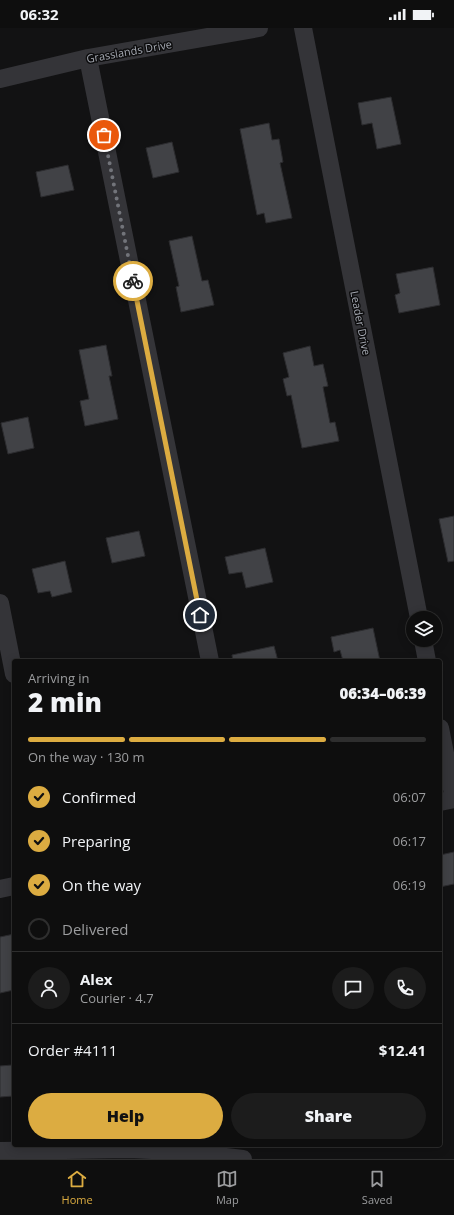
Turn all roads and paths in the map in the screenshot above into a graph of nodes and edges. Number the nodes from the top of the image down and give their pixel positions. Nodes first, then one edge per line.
1 (259, 28) edge
2 (303, 28) edge
3 (88, 58) junction
4 (0, 79) edge
5 (0, 603) edge
6 (418, 611) edge
7 (424, 647) edge
8 (210, 659) edge
9 (427, 659) edge
10 (12, 664) edge
11 (442, 738) edge
12 (454, 799) edge
13 (442, 802) edge
14 (12, 886) edge
15 (0, 889) edge
16 (0, 1151) edge
17 (243, 1159) edge

1 - 3 street, Grasslands Drive
2 - 6 street, Leader Drive
3 - 4 street, Grasslands Drive
3 - 8 street
5 - 10 street
7 - 9 street
11 - 12 street
12 - 13 street
14 - 15 street
16 - 17 street

